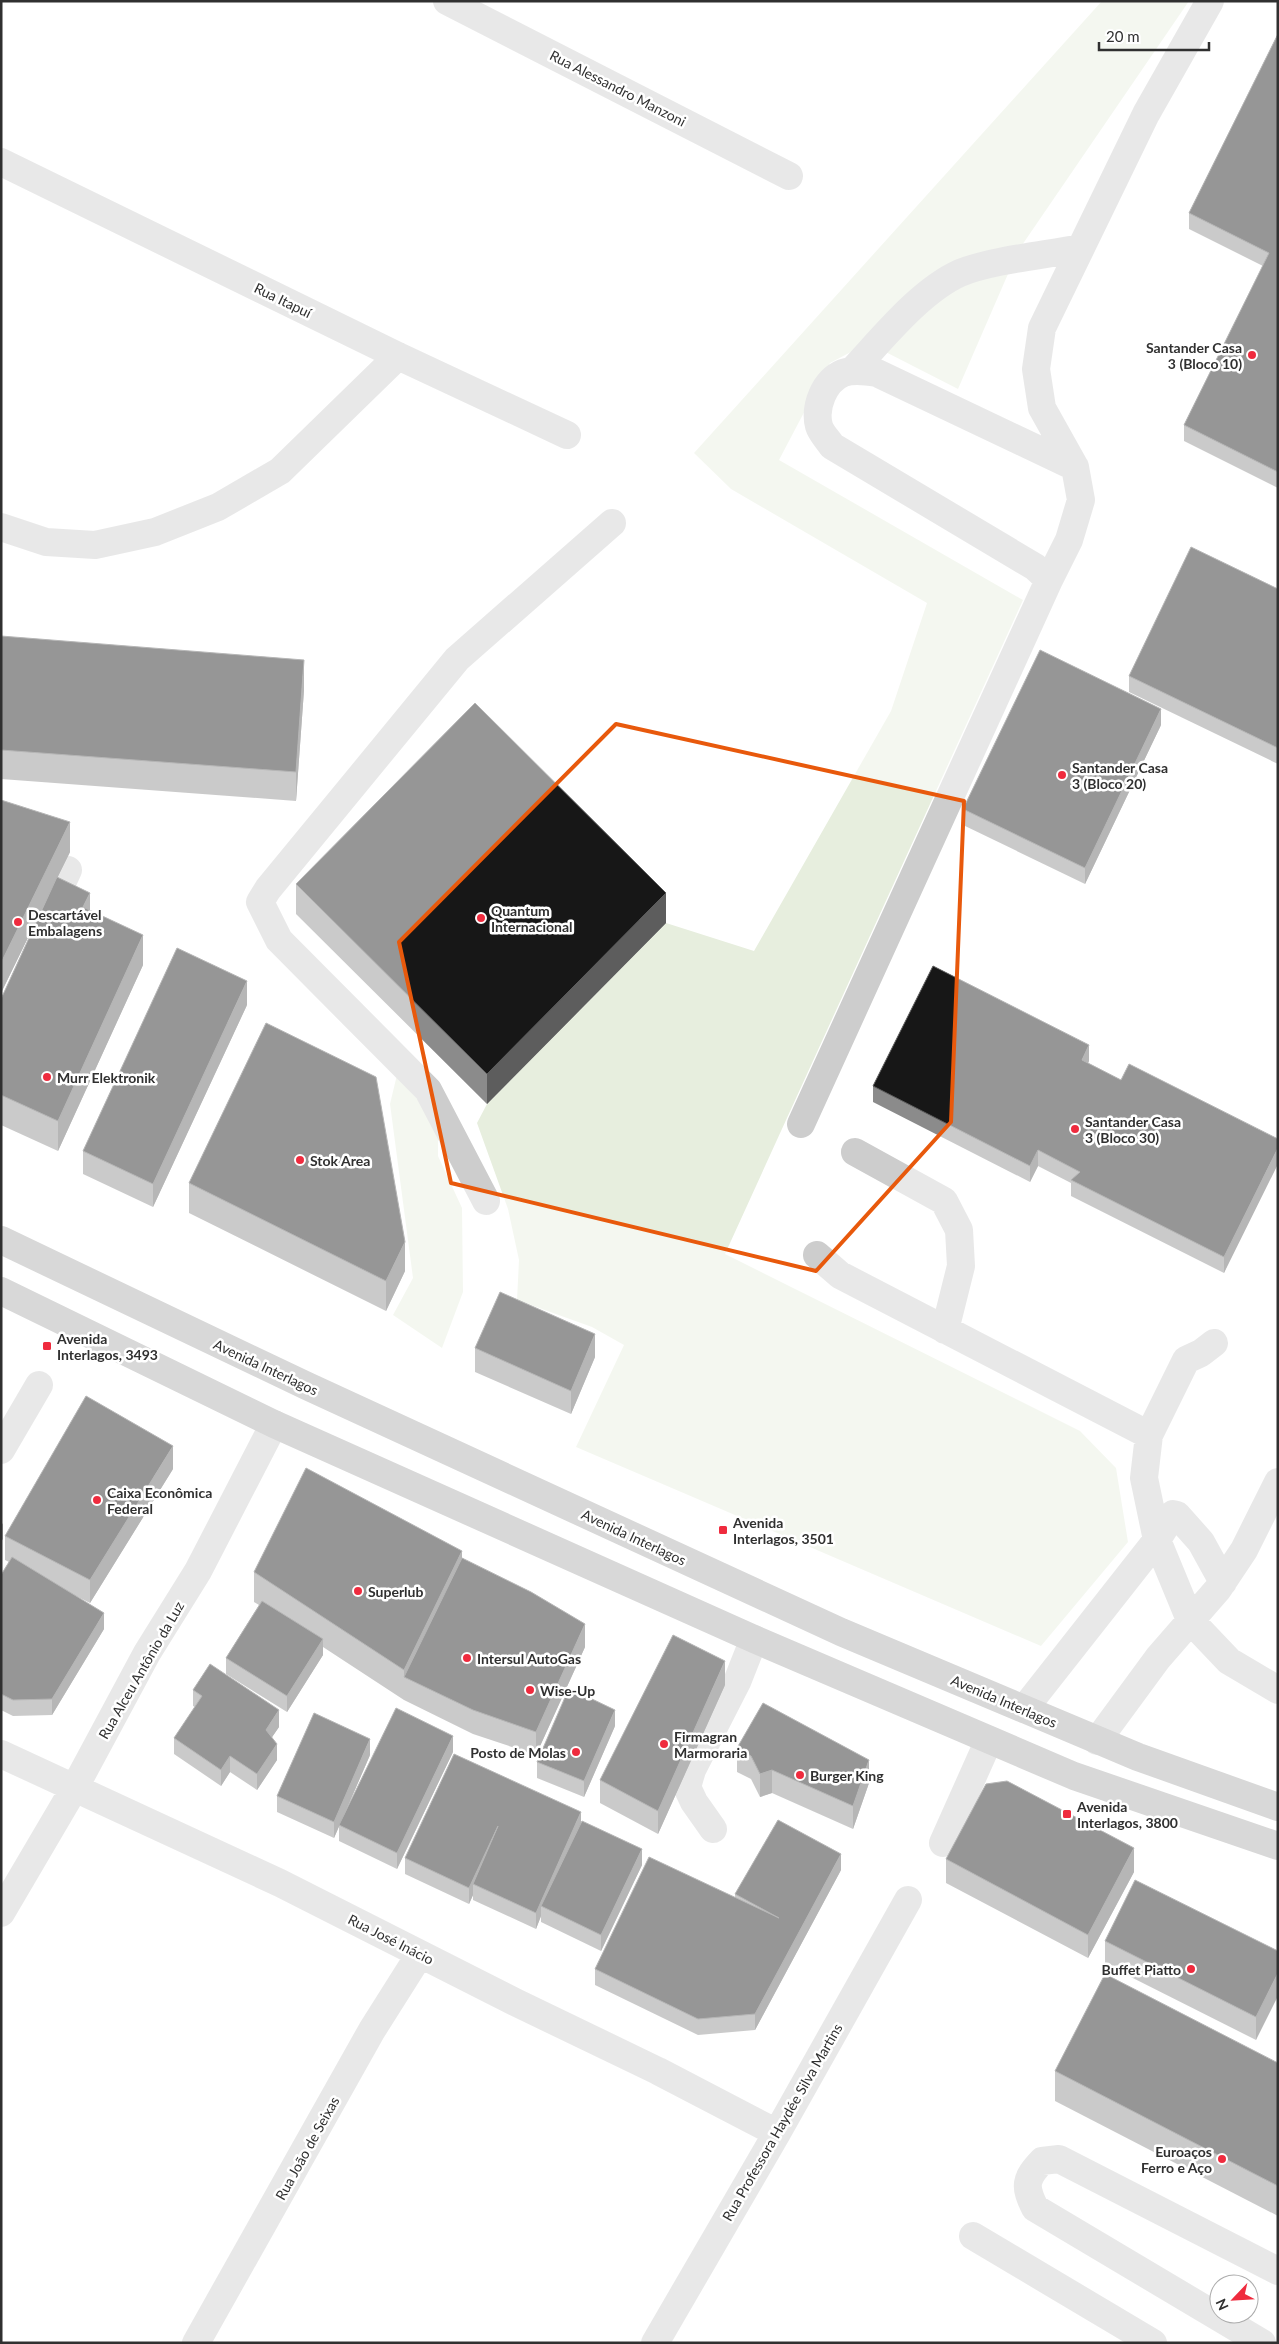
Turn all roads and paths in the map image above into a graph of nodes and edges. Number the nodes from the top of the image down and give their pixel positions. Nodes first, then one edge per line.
1 (447, 1) edge
2 (1210, 1) edge
3 (1, 162) edge
4 (789, 176) dead end
5 (1081, 248) junction
6 (398, 356) junction
7 (852, 371) junction
8 (567, 435) dead end
9 (1075, 467) junction
10 (612, 523) dead end
11 (1, 527) edge
12 (1048, 580) junction
13 (68, 870) dead end
14 (36, 939) edge
15 (800, 1124) dead end
16 (855, 1152) dead end
17 (486, 1201) dead end
18 (1, 1240) edge
19 (817, 1256) dead end
20 (1, 1291) edge
21 (946, 1330) junction
22 (1214, 1343) dead end
23 (39, 1384) dead end
24 (274, 1424) junction
25 (1149, 1435) junction
26 (1, 1450) edge
27 (1278, 1482) edge
28 (1157, 1540) junction
29 (1223, 1582) junction
30 (1190, 1620) junction
31 (754, 1639) junction
32 (1278, 1690) edge
33 (1024, 1709) junction
34 (989, 1740) junction
35 (1097, 1741) junction
36 (1, 1754) edge
37 (74, 1787) junction
38 (1278, 1807) edge
39 (713, 1829) dead end
40 (943, 1843) dead end
41 (1278, 1846) edge
42 (908, 1900) dead end
43 (1, 1913) edge
44 (420, 1954) junction
45 (777, 2133) junction
46 (973, 2236) dead end
47 (1278, 2272) edge
48 (196, 2343) edge
49 (654, 2343) edge
50 (1153, 2343) edge
51 (1262, 2343) edge

1 - 4 street, Rua Alessandro Manzoni
2 - 5 street
3 - 6 street, Rua Itapuí
5 - 7 street
5 - 9 street
6 - 8 street, Rua Itapuí
6 - 11 street
7 - 9 street
7 - 12 street
9 - 12 street
10 - 17 street
12 - 15 street
13 - 14 street
16 - 21 street
18 - 33 main road, Avenida Interlagos
19 - 21 street
20 - 24 main road
21 - 25 street
22 - 25 street
23 - 26 street
24 - 31 main road
24 - 37 street, Rua Alceu Antônio da Luz
25 - 28 street
27 - 29 street
28 - 29 street
28 - 30 street
28 - 33 street
29 - 30 street
30 - 32 street
30 - 35 street
31 - 34 main road
31 - 39 street
33 - 35 main road, Avenida Interlagos
34 - 40 street
34 - 41 main road
35 - 38 main road, Avenida Interlagos
36 - 37 street, Rua José Inácio
37 - 43 street, Rua Alceu Antônio da Luz
37 - 44 street, Rua José Inácio
42 - 45 street, Rua Professora Haydée Silva Martins
44 - 45 street, Rua José Inácio
44 - 48 street, Rua João de Seixas
45 - 49 street, Rua Professora Haydée Silva Martins
46 - 50 street
47 - 51 street

